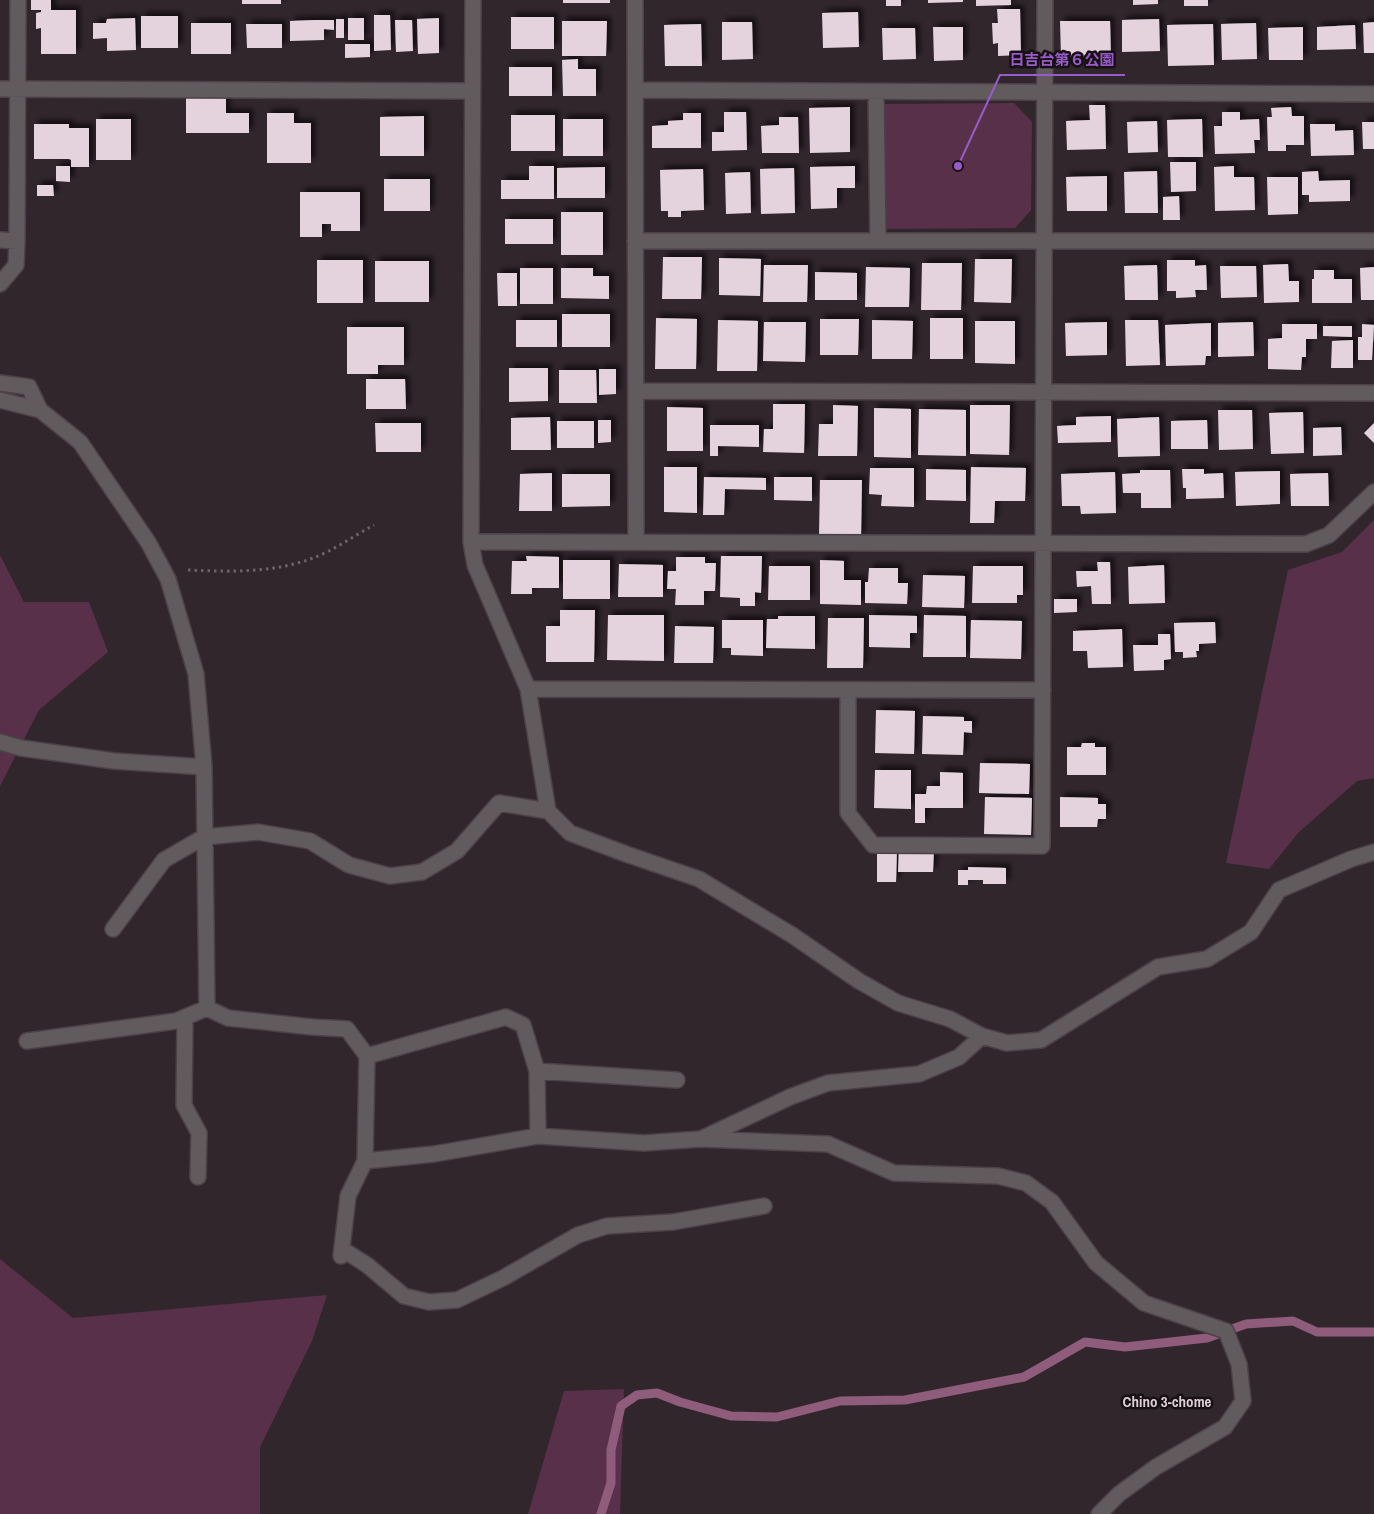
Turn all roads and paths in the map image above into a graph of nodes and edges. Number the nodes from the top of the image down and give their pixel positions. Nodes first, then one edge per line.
1 (18, 0) edge
2 (473, 0) edge
3 (635, 0) edge
4 (1045, 0) edge
5 (0, 89) edge
6 (18, 89) junction
7 (635, 90) junction
8 (472, 91) junction
9 (876, 92) junction
10 (1044, 93) junction
11 (1374, 94) edge
12 (0, 240) edge
13 (17, 240) junction
14 (635, 241) junction
15 (878, 241) junction
16 (1044, 241) junction
17 (1374, 241) edge
18 (0, 284) edge
19 (0, 383) edge
20 (636, 391) junction
21 (1044, 392) junction
22 (1374, 393) edge
23 (0, 400) edge
24 (40, 410) junction
25 (1374, 492) edge
26 (374, 525) dead end
27 (471, 542) junction
28 (636, 542) junction
29 (1043, 544) junction
30 (162, 568) junction
31 (528, 689) junction
32 (848, 690) junction
33 (1043, 690) junction
34 (0, 742) edge
35 (204, 768) junction
36 (548, 811) junction
37 (204, 837) junction
38 (1374, 852) edge
39 (114, 929) dead end
40 (207, 1008) junction
41 (185, 1017) junction
42 (982, 1036) junction
43 (27, 1041) dead end
44 (367, 1056) junction
45 (537, 1071) junction
46 (677, 1080) dead end
47 (538, 1136) junction
48 (701, 1138) junction
49 (365, 1161) junction
50 (198, 1177) dead end
51 (764, 1206) dead end
52 (1099, 1514) edge

1 - 6 street
2 - 8 street
3 - 7 street
4 - 10 street
5 - 6 street
6 - 8 street
6 - 13 street
7 - 9 street
7 - 14 street
8 - 27 street
9 - 10 street
9 - 15 street
10 - 11 street
10 - 16 street
12 - 13 street
13 - 18 street
14 - 15 street
14 - 20 street
15 - 16 street
16 - 17 street
16 - 21 street
19 - 24 street
20 - 21 street
20 - 28 street
21 - 22 street
21 - 29 street
23 - 24 street
24 - 30 street
25 - 29 street
26 - 30 path
27 - 28 street
27 - 31 street
28 - 29 street
29 - 33 street
30 - 35 street
31 - 32 street
31 - 36 street
32 - 33 street
32 - 33 street
34 - 35 street
35 - 37 street
36 - 37 street
36 - 42 street
37 - 39 street
37 - 40 street
38 - 42 street
40 - 41 street
40 - 44 street
41 - 43 street
41 - 50 street
42 - 48 street
44 - 45 street
44 - 49 street
45 - 46 street
45 - 47 street
47 - 48 street
47 - 49 street
48 - 52 street
49 - 51 street

